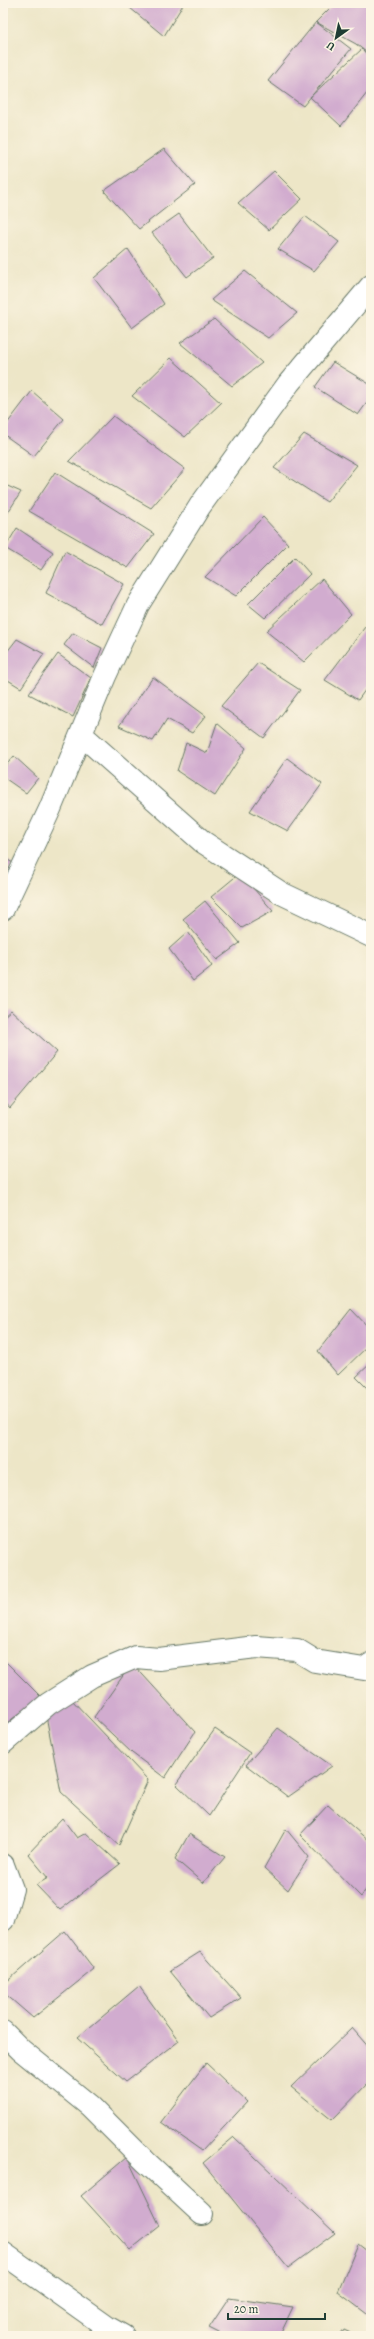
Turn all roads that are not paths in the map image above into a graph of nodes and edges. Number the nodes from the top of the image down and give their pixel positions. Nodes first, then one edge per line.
1 (371, 286) edge
2 (82, 735) junction
3 (3, 909) edge
4 (371, 936) edge
5 (371, 1664) edge
6 (3, 1743) edge
7 (3, 1865) edge
8 (3, 1920) edge
9 (3, 2032) edge
10 (202, 2214) dead end
11 (3, 2253) edge
12 (123, 2336) edge

1 - 2 street
2 - 3 street
2 - 4 street
5 - 6 street
7 - 8 street
9 - 10 street
11 - 12 street

